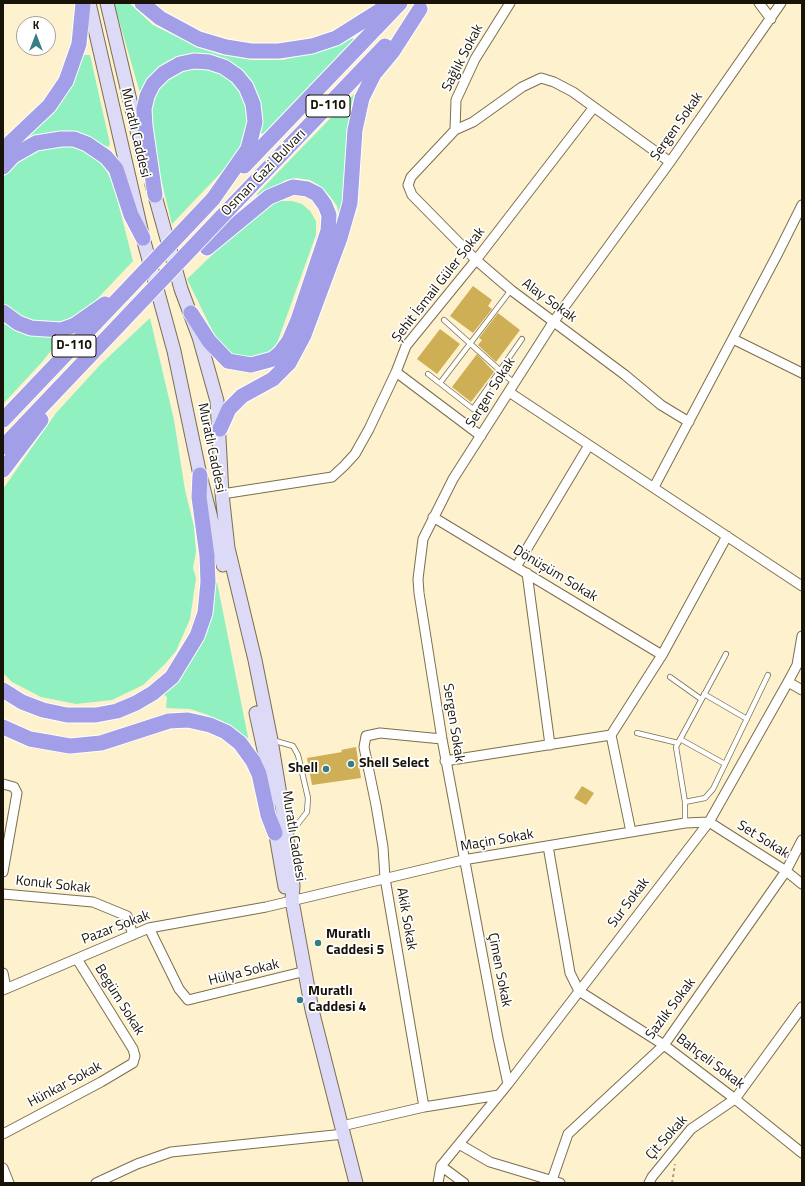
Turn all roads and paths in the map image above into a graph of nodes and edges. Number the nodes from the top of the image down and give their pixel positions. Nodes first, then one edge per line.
1 (83, 3) edge
2 (89, 3) edge
3 (107, 3) edge
4 (142, 3) edge
5 (388, 3) edge
6 (400, 3) edge
7 (510, 3) edge
8 (758, 3) edge
9 (781, 3) edge
10 (423, 6) edge
11 (771, 19) junction
12 (594, 107) junction
13 (454, 130) junction
14 (3, 153) edge
15 (670, 162) junction
16 (3, 166) edge
17 (155, 195) junction
18 (213, 199) junction
19 (802, 205) edge
20 (143, 238) junction
21 (476, 260) junction
22 (144, 272) junction
23 (511, 290) junction
24 (3, 312) edge
25 (191, 313) junction
26 (444, 320) dead end
27 (554, 321) junction
28 (119, 325) junction
29 (522, 339) dead end
30 (733, 339) junction
31 (469, 343) junction
32 (500, 370) junction
33 (396, 372) junction
34 (75, 373) junction
35 (802, 373) edge
36 (428, 374) dead end
37 (440, 383) junction
38 (515, 384) junction
39 (509, 392) junction
40 (3, 420) edge
41 (689, 422) junction
42 (220, 429) junction
43 (481, 436) junction
44 (589, 445) junction
45 (3, 447) edge
46 (3, 470) edge
47 (200, 475) junction
48 (654, 488) junction
49 (222, 494) junction
50 (433, 517) junction
51 (727, 536) junction
52 (516, 567) junction
53 (527, 573) junction
54 (802, 586) edge
55 (802, 636) edge
56 (726, 654) dead end
57 (662, 656) junction
58 (768, 675) dead end
59 (670, 677) dead end
60 (788, 682) junction
61 (3, 690) edge
62 (802, 690) edge
63 (704, 694) junction
64 (701, 699) junction
65 (746, 719) junction
66 (3, 727) edge
67 (637, 733) dead end
68 (611, 735) junction
69 (442, 739) junction
70 (271, 740) junction
71 (679, 741) junction
72 (550, 745) junction
73 (445, 761) junction
74 (725, 764) junction
75 (3, 784) edge
76 (685, 802) junction
77 (709, 822) junction
78 (685, 823) junction
79 (631, 832) junction
80 (281, 835) junction
81 (802, 840) edge
82 (548, 846) junction
83 (5, 853) edge
84 (463, 860) junction
85 (786, 871) junction
86 (3, 872) edge
87 (385, 878) junction
88 (802, 884) edge
89 (3, 894) edge
90 (292, 901) junction
91 (149, 928) junction
92 (133, 935) junction
93 (77, 959) junction
94 (306, 971) junction
95 (3, 973) edge
96 (5, 989) edge
97 (579, 991) junction
98 (802, 1007) edge
99 (664, 1045) junction
100 (135, 1056) joint
101 (508, 1084) junction
102 (499, 1095) junction
103 (735, 1099) junction
104 (424, 1107) junction
105 (343, 1130) junction
106 (3, 1134) edge
107 (459, 1144) junction
108 (802, 1153) edge
109 (441, 1166) junction
110 (3, 1168) edge
111 (554, 1182) edge
112 (9, 1183) edge
113 (96, 1183) edge
114 (356, 1183) edge
115 (438, 1183) edge
116 (464, 1183) edge
117 (649, 1183) edge

1 - 14 highway
2 - 20 main road, Muratlı Caddesi
3 - 17 main road, Muratlı Caddesi
4 - 5 highway
6 - 18 highway, Osman Gazi Bulvarı / D-110
7 - 13 street, Sağlık Sokak
8 - 11 street
9 - 11 street, Sergen Sokak
10 - 28 highway, Osman Gazi Bulvarı / D-110, bridge
10 - 42 highway
11 - 15 street, Sergen Sokak
12 - 13 street
12 - 15 street
12 - 21 street, Şehit İsmail Güler Sokak
13 - 21 street, Alay Sokak
15 - 27 street, Sergen Sokak
16 - 20 highway
17 - 18 highway
17 - 25 main road, Muratlı Caddesi
18 - 22 highway, Osman Gazi Bulvarı / D-110, bridge
19 - 30 street
20 - 47 main road, Muratlı Caddesi
21 - 23 street, Alay Sokak
21 - 33 street, Şehit İsmail Güler Sokak
22 - 24 highway
22 - 40 highway, D-110
23 - 27 street, Alay Sokak
23 - 31 lane
25 - 28 highway, bridge
25 - 42 main road, Muratlı Caddesi
26 - 31 lane
27 - 38 street, Sergen Sokak
27 - 41 street, Alay Sokak
28 - 34 highway, D-110
29 - 32 lane
30 - 35 street
30 - 41 street
31 - 32 lane
31 - 37 lane
32 - 37 lane
32 - 38 lane
33 - 43 street
33 - 49 street, Şehit İsmail Güler Sokak
34 - 45 highway, D-110
34 - 46 highway
36 - 37 lane
38 - 39 street, Sergen Sokak
39 - 43 street, Sergen Sokak
39 - 44 street
41 - 48 street
42 - 49 main road, Muratlı Caddesi
43 - 50 street, Sergen Sokak
44 - 48 street
44 - 52 street
47 - 61 highway
47 - 80 main road, Muratlı Caddesi
48 - 51 street
49 - 70 main road, Muratlı Caddesi
50 - 52 street, Dönüşüm Sokak
50 - 69 street, Sergen Sokak
51 - 54 street
51 - 57 street
52 - 53 street, Dönüşüm Sokak
53 - 57 street, Dönüşüm Sokak
53 - 72 street
55 - 60 street, Sur Sokak
56 - 63 lane
57 - 68 street
58 - 65 lane
59 - 64 lane
60 - 62 street
60 - 77 street, Sur Sokak
63 - 64 lane
63 - 65 lane
64 - 71 lane
65 - 74 lane
66 - 80 highway
67 - 71 lane
68 - 72 street
68 - 79 street
69 - 73 street, Sergen Sokak
69 - 87 street, Akik Sokak
70 - 80 main road, Muratlı Caddesi
70 - 80 lane
71 - 74 lane
71 - 76 lane
72 - 73 street
73 - 84 street, Sergen Sokak
74 - 76 lane
75 - 83 street
76 - 78 lane
77 - 78 street, Maçin Sokak
77 - 85 street, Set Sokak
77 - 97 street, Sur Sokak
78 - 79 street, Maçin Sokak
79 - 82 street, Maçin Sokak
80 - 90 main road, Muratlı Caddesi
81 - 85 street, Sazlık Sokak
82 - 84 street, Maçin Sokak
82 - 97 street
83 - 86 street
84 - 87 street, Maçin Sokak
84 - 101 street, Çimen Sokak
85 - 88 street, Set Sokak
85 - 99 street, Sazlık Sokak
87 - 90 street, Maçin Sokak
87 - 104 street, Akik Sokak
89 - 92 street, Konuk Sokak
90 - 91 street, Pazar Sokak
90 - 94 main road, Muratlı Caddesi
91 - 92 street, Pazar Sokak
91 - 94 street, Hülya Sokak
92 - 93 street, Pazar Sokak
93 - 96 street, Pazar Sokak
93 - 100 street, Begüm Sokak
94 - 105 main road, Muratlı Caddesi
95 - 96 street
97 - 99 street, Bahçeli Sokak
97 - 101 street, Sur Sokak
98 - 103 street, Çit Sokak
99 - 103 street, Bahçeli Sokak
99 - 111 street, Sazlık Sokak
100 - 106 street, Hünkar Sokak
101 - 102 street, Sur Sokak
102 - 104 street
102 - 107 street, Sur Sokak
103 - 108 street, Bahçeli Sokak
103 - 117 street, Çit Sokak
104 - 105 street
105 - 113 street
105 - 114 main road, Muratlı Caddesi
107 - 109 street, Sur Sokak
107 - 111 street
109 - 115 street
109 - 116 street
110 - 112 street

